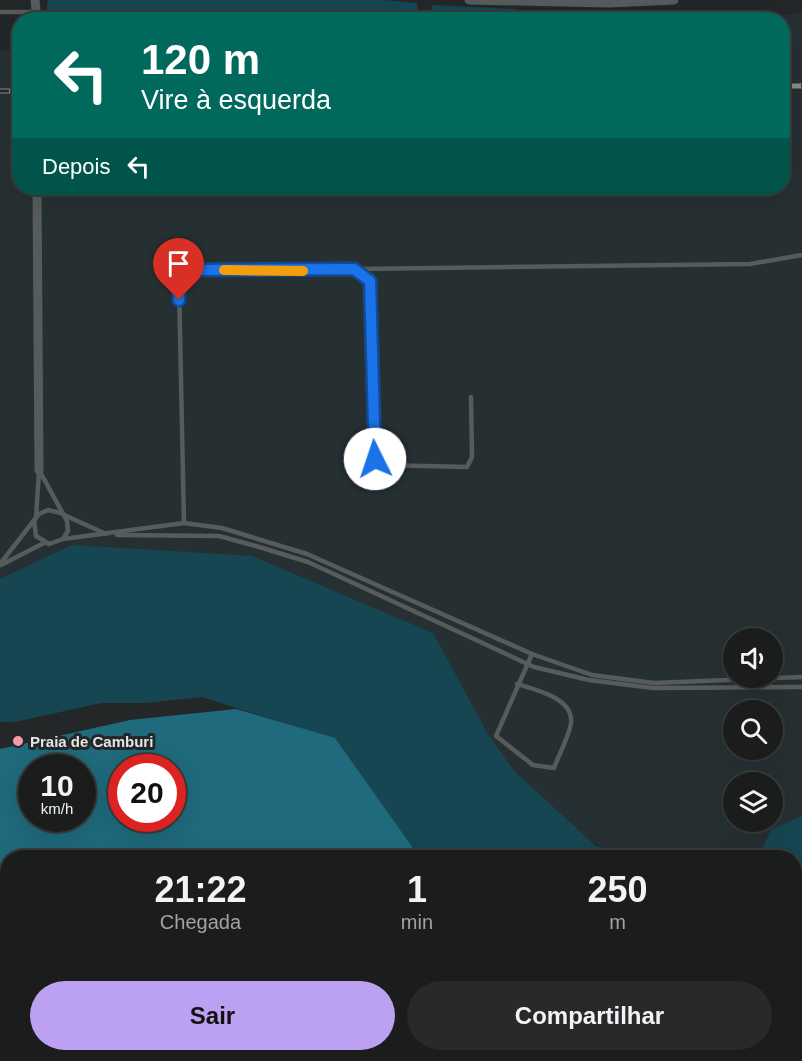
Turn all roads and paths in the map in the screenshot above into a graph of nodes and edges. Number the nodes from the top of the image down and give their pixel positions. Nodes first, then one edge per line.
1 (469, 0) edge
2 (674, 0) edge
3 (37, 195) edge
4 (802, 255) edge
5 (354, 269) junction
6 (471, 397) dead end
7 (39, 470) junction
8 (61, 513) junction
9 (35, 519) junction
10 (184, 523) junction
11 (107, 535) junction
12 (63, 539) junction
13 (44, 543) junction
14 (0, 565) edge
15 (532, 654) junction
16 (527, 664) junction
17 (802, 677) edge
18 (517, 684) junction
19 (802, 687) edge

1 - 2 street
3 - 7 street
4 - 5 lane
5 - 6 lane
5 - 10 lane
7 - 8 lane
7 - 9 lane
8 - 9 lane
8 - 11 lane
8 - 12 lane
9 - 13 lane
9 - 14 lane
10 - 11 lane
10 - 15 lane
11 - 12 lane
11 - 16 lane
12 - 13 lane
13 - 14 lane
15 - 16 lane
15 - 17 lane
16 - 18 lane
16 - 19 lane
18 - 18 lane

